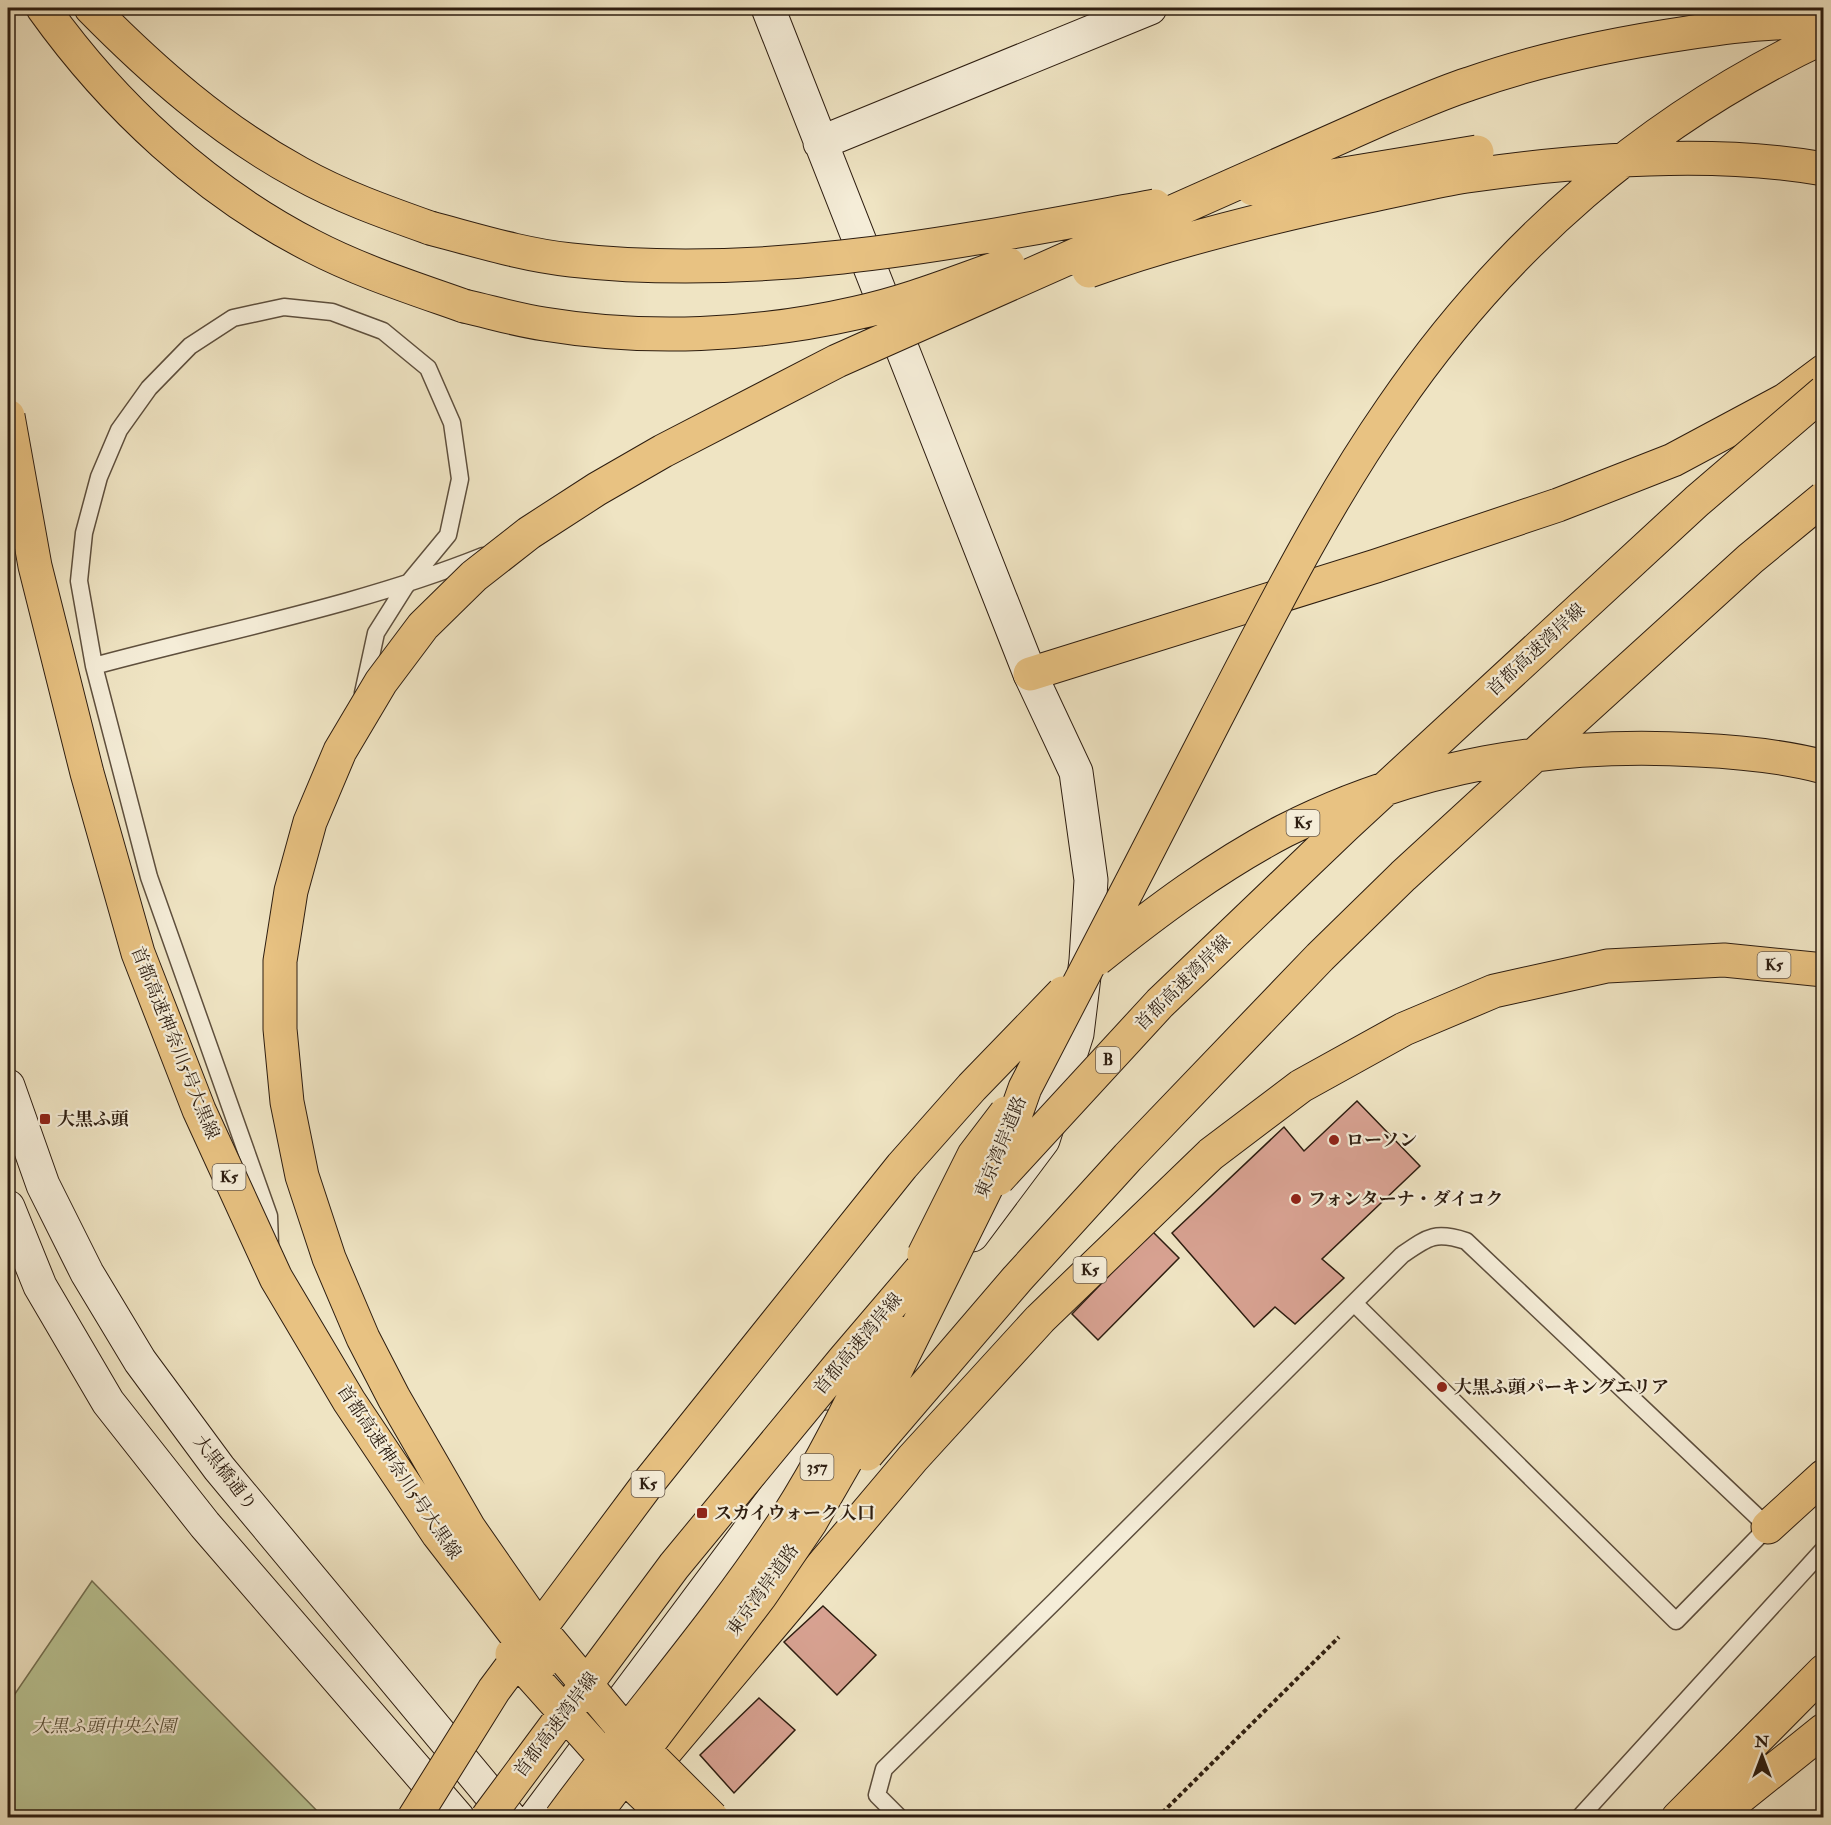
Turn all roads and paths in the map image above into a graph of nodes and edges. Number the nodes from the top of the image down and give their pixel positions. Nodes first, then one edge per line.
1 (43, 8) edge
2 (91, 8) edge
3 (768, 8) edge
4 (1150, 8) edge
5 (1824, 23) edge
6 (1824, 37) edge
7 (1388, 116) junction
8 (820, 143) junction
9 (1738, 160) junction
10 (1824, 169) edge
11 (1824, 371) edge
12 (1824, 392) edge
13 (8, 416) edge
14 (1824, 498) edge
15 (8, 505) edge
16 (517, 543) junction
17 (94, 666) junction
18 (1030, 674) junction
19 (1824, 767) edge
20 (346, 773) junction
21 (1824, 970) edge
22 (8, 1086) edge
23 (1025, 1088) junction
24 (8, 1207) edge
25 (270, 1300) junction
26 (1354, 1303) junction
27 (1824, 1476) edge
28 (1768, 1527) junction
29 (1824, 1549) edge
30 (1339, 1637) dead end
31 (1824, 1671) edge
32 (1824, 1730) edge
33 (414, 1818) edge
34 (458, 1818) edge
35 (487, 1818) edge
36 (510, 1818) edge
37 (535, 1818) edge
38 (561, 1818) edge
39 (577, 1818) edge
40 (592, 1818) edge
41 (610, 1818) edge
42 (668, 1818) edge
43 (690, 1818) edge
44 (712, 1818) edge
45 (732, 1818) edge
46 (900, 1818) edge
47 (1157, 1818) edge
48 (1579, 1818) edge
49 (1678, 1818) edge
50 (1714, 1818) edge

1 - 7 highway, bridge
2 - 9 highway, bridge
3 - 8 street
4 - 8 street
5 - 7 highway, bridge
6 - 23 highway, bridge
7 - 16 highway, bridge
8 - 18 street
9 - 10 highway, bridge
9 - 20 highway, bridge
11 - 18 highway
12 - 35 highway, 首都高速湾岸線 / B, bridge
13 - 43 highway, 首都高速神奈川5号大黒線 / K5, bridge
14 - 39 highway, bridge
15 - 25 highway, 首都高速神奈川5号大黒線 / K5
16 - 17 lane, bridge
16 - 44 highway, bridge
17 - 20 lane, bridge
17 - 25 lane, bridge
18 - 37 street
19 - 33 highway, K5, bridge
20 - 45 highway, bridge
21 - 41 highway, K5, bridge
22 - 36 street, 大黒橋通り
23 - 38 highway, 東京湾岸道路 / 357, bridge
23 - 40 highway, 東京湾岸道路 / 357, bridge
24 - 34 street
25 - 42 highway, 首都高速神奈川5号大黒線 / K5, bridge
26 - 28 lane
26 - 28 lane
26 - 46 lane
27 - 28 highway
29 - 48 lane
30 - 47 path
31 - 49 highway
32 - 50 highway

